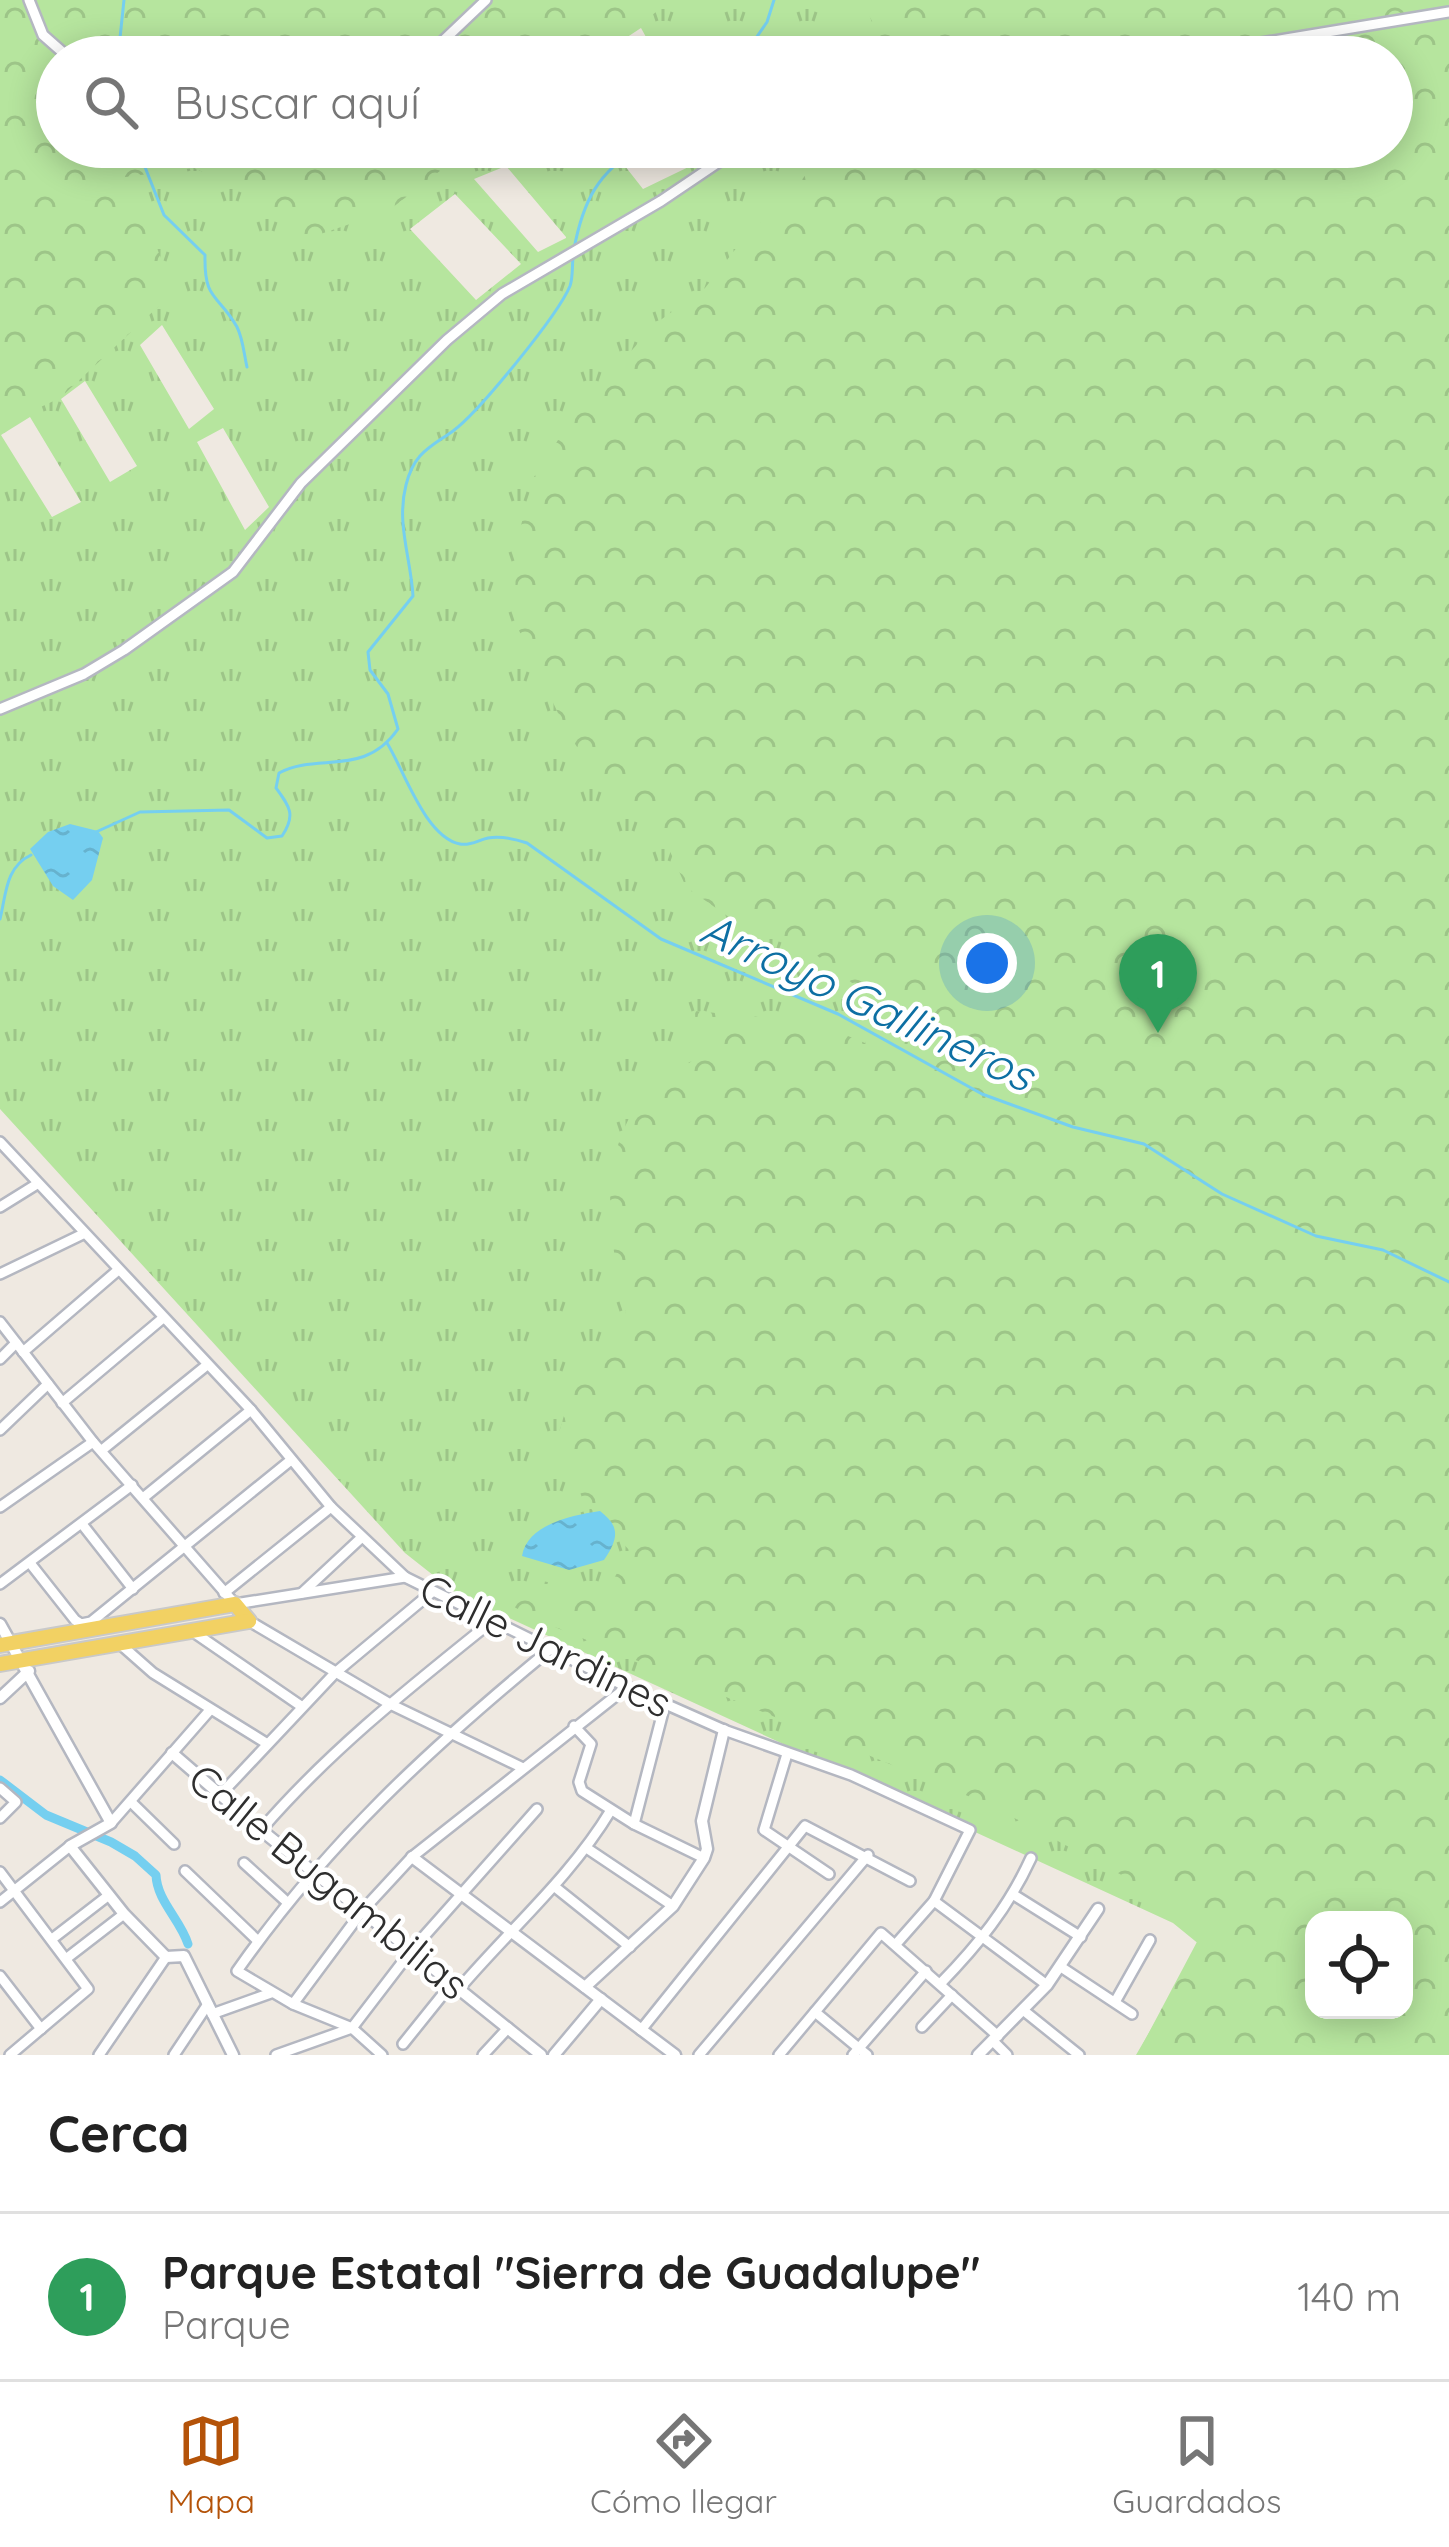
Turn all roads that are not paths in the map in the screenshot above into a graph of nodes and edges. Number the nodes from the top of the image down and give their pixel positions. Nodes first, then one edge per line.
1 (29, 0) edge
2 (486, 0) edge
3 (1449, 12) edge
4 (44, 36) edge
5 (448, 36) edge
6 (1303, 36) edge
7 (709, 168) edge
8 (0, 709) edge
9 (0, 1142) edge
10 (37, 1184) junction
11 (0, 1207) edge
12 (83, 1234) junction
13 (117, 1271) junction
14 (0, 1274) edge
15 (163, 1318) junction
16 (0, 1322) edge
17 (19, 1347) junction
18 (0, 1359) edge
19 (207, 1365) junction
20 (48, 1384) junction
21 (62, 1403) junction
22 (250, 1410) junction
23 (0, 1430) edge
24 (98, 1446) junction
25 (291, 1460) junction
26 (132, 1485) junction
27 (143, 1498) junction
28 (0, 1507) edge
29 (331, 1508) junction
30 (82, 1524) junction
31 (361, 1538) junction
32 (184, 1547) junction
33 (30, 1563) junction
34 (405, 1577) junction
35 (0, 1584) edge
36 (133, 1588) junction
37 (432, 1592) junction
38 (302, 1593) junction
39 (229, 1599) junction
40 (249, 1621) junction
41 (491, 1622) junction
42 (0, 1624) edge
43 (192, 1631) junction
44 (119, 1643) junction
45 (6, 1644) edge
46 (548, 1651) junction
47 (0, 1664) edge
48 (26, 1666) junction
49 (335, 1673) junction
50 (627, 1687) junction
51 (0, 1698) edge
52 (665, 1703) junction
53 (390, 1704) junction
54 (302, 1706) junction
55 (210, 1710) junction
56 (574, 1726) junction
57 (724, 1730) junction
58 (448, 1734) junction
59 (266, 1742) junction
60 (172, 1753) junction
61 (788, 1754) junction
62 (521, 1767) junction
63 (0, 1788) edge
64 (220, 1795) junction
65 (131, 1802) junction
66 (537, 1809) dead end
67 (611, 1810) junction
68 (0, 1818) edge
69 (634, 1824) junction
70 (107, 1826) junction
71 (261, 1830) junction
72 (174, 1844) dead end
73 (70, 1846) junction
74 (587, 1849) junction
75 (790, 1849) junction
76 (868, 1855) junction
77 (412, 1857) junction
78 (704, 1858) junction
79 (1031, 1858) dead end
80 (244, 1863) dead end
81 (185, 1871) dead end
82 (313, 1871) junction
83 (0, 1872) edge
84 (829, 1874) dead end
85 (910, 1881) dead end
86 (555, 1887) junction
87 (14, 1890) junction
88 (461, 1894) junction
89 (109, 1895) junction
90 (1014, 1895) junction
91 (934, 1901) junction
92 (0, 1902) edge
93 (288, 1903) junction
94 (673, 1906) junction
95 (1098, 1909) dead end
96 (363, 1910) junction
97 (124, 1914) junction
98 (509, 1930) junction
99 (986, 1936) junction
100 (1081, 1937) junction
101 (52, 1939) junction
102 (1150, 1940) dead end
103 (258, 1941) junction
104 (896, 1944) junction
105 (630, 1947) junction
106 (411, 1951) junction
107 (166, 1957) junction
108 (67, 1958) junction
109 (1061, 1967) junction
110 (926, 1971) junction
111 (1, 1978) edge
112 (940, 1984) junction
113 (1047, 1985) junction
114 (456, 1986) junction
115 (585, 1987) junction
116 (271, 1993) junction
117 (952, 1994) junction
118 (601, 1999) junction
119 (1115, 2002) junction
120 (293, 2004) junction
121 (210, 2009) junction
122 (1024, 2010) junction
123 (815, 2012) junction
124 (1132, 2014) dead end
125 (922, 2027) dead end
126 (352, 2028) junction
127 (508, 2028) junction
128 (41, 2029) junction
129 (641, 2030) junction
130 (996, 2038) junction
131 (403, 2044) dead end
132 (657, 2050) edge
133 (860, 2053) edge
134 (10, 2055) edge
135 (99, 2055) edge
136 (173, 2055) edge
137 (232, 2055) edge
138 (276, 2055) edge
139 (382, 2055) edge
140 (483, 2055) edge
141 (541, 2055) edge
142 (554, 2055) edge
143 (675, 2055) edge
144 (699, 2055) edge
145 (779, 2055) edge
146 (978, 2055) edge
147 (1007, 2055) edge
148 (1079, 2055) edge

1 - 4 street
2 - 5 street
3 - 6 street
7 - 8 street
9 - 10 street, Calle Jardines
10 - 11 street
10 - 12 street, Calle Jardines
12 - 13 street, Calle Jardines
12 - 14 street
13 - 15 street, Calle Jardines
13 - 17 street
15 - 19 street, Calle Jardines
15 - 21 street
16 - 17 street
17 - 18 street
17 - 20 street
19 - 22 street, Calle Jardines
19 - 24 street
20 - 21 street
20 - 23 street
21 - 24 street
22 - 25 street, Calle Jardines
22 - 27 street
24 - 26 street
24 - 28 street
25 - 29 street, Calle Jardines
25 - 32 street
26 - 27 street
26 - 30 street
27 - 32 street
29 - 31 street, Calle Jardines
29 - 39 street
30 - 33 street
30 - 36 street
31 - 34 street, Calle Jardines
31 - 38 street
32 - 36 street
32 - 39 street
33 - 35 street
33 - 36 street
34 - 37 street, Calle Jardines
34 - 38 street
37 - 41 street, Calle Jardines
37 - 49 street
38 - 39 street
39 - 40 main road
39 - 45 main road
40 - 43 main road
40 - 49 street
41 - 46 street, Calle Jardines
41 - 53 street
42 - 45 street
43 - 44 main road
43 - 54 street
44 - 48 main road
44 - 55 street
45 - 48 street
46 - 50 street, Calle Jardines
46 - 58 street
47 - 48 main road
48 - 51 street
48 - 70 street
49 - 53 street
49 - 54 street
50 - 52 street, Calle Jardines
50 - 56 street
52 - 57 street, Calle Jardines
52 - 69 street
53 - 58 street
53 - 71 street
54 - 59 street
55 - 59 street
55 - 60 street
56 - 62 street
56 - 67 street
57 - 61 street, Calle Jardines
57 - 78 street
58 - 62 street
58 - 82 street
59 - 64 street
60 - 64 street, Calle Bugambilias
60 - 65 street
61 - 75 street
61 - 91 street, Calle Jardines
62 - 77 street
63 - 68 street
64 - 71 street, Calle Bugambilias
65 - 70 street
65 - 72 street
66 - 88 street
67 - 69 street
67 - 74 street
69 - 78 street
70 - 73 street
71 - 82 street, Calle Bugambilias
73 - 87 street
73 - 89 street
74 - 86 street
74 - 94 street
75 - 76 street
75 - 84 street
75 - 129 street
76 - 85 street
76 - 144 street
77 - 88 street
77 - 96 street
78 - 94 street
79 - 90 street
80 - 93 street
81 - 103 street
82 - 93 street
82 - 96 street, Calle Bugambilias
83 - 87 street
86 - 98 street
86 - 105 street
87 - 92 street
87 - 101 street
88 - 98 street
88 - 106 street
89 - 97 street
89 - 101 street
90 - 99 street
90 - 100 street
91 - 99 street
91 - 104 street
93 - 103 street
94 - 105 street
95 - 100 street
96 - 106 street, Calle Bugambilias
96 - 120 street
97 - 107 street
97 - 108 street
98 - 114 street
98 - 115 street
99 - 112 street
99 - 113 street
100 - 109 street
101 - 108 street
102 - 119 street
103 - 116 street
104 - 110 street
104 - 123 street
105 - 115 street
106 - 114 street, Calle Bugambilias
106 - 126 street
107 - 121 street
107 - 135 street
108 - 128 street
109 - 113 street
109 - 119 street
110 - 112 street
110 - 133 street
111 - 128 street
112 - 117 street
113 - 122 street
114 - 127 street, Calle Bugambilias
114 - 131 street
115 - 118 street
116 - 120 street
116 - 121 street
117 - 125 street
117 - 130 street
118 - 129 street
118 - 142 street
119 - 124 street
120 - 126 street
121 - 136 street
121 - 137 street
122 - 130 street
122 - 148 street
123 - 133 street
123 - 145 street
126 - 138 street
126 - 139 street
127 - 140 street
127 - 141 street, Calle Bugambilias
128 - 134 street
129 - 132 street
130 - 146 street
130 - 147 street
132 - 143 street

